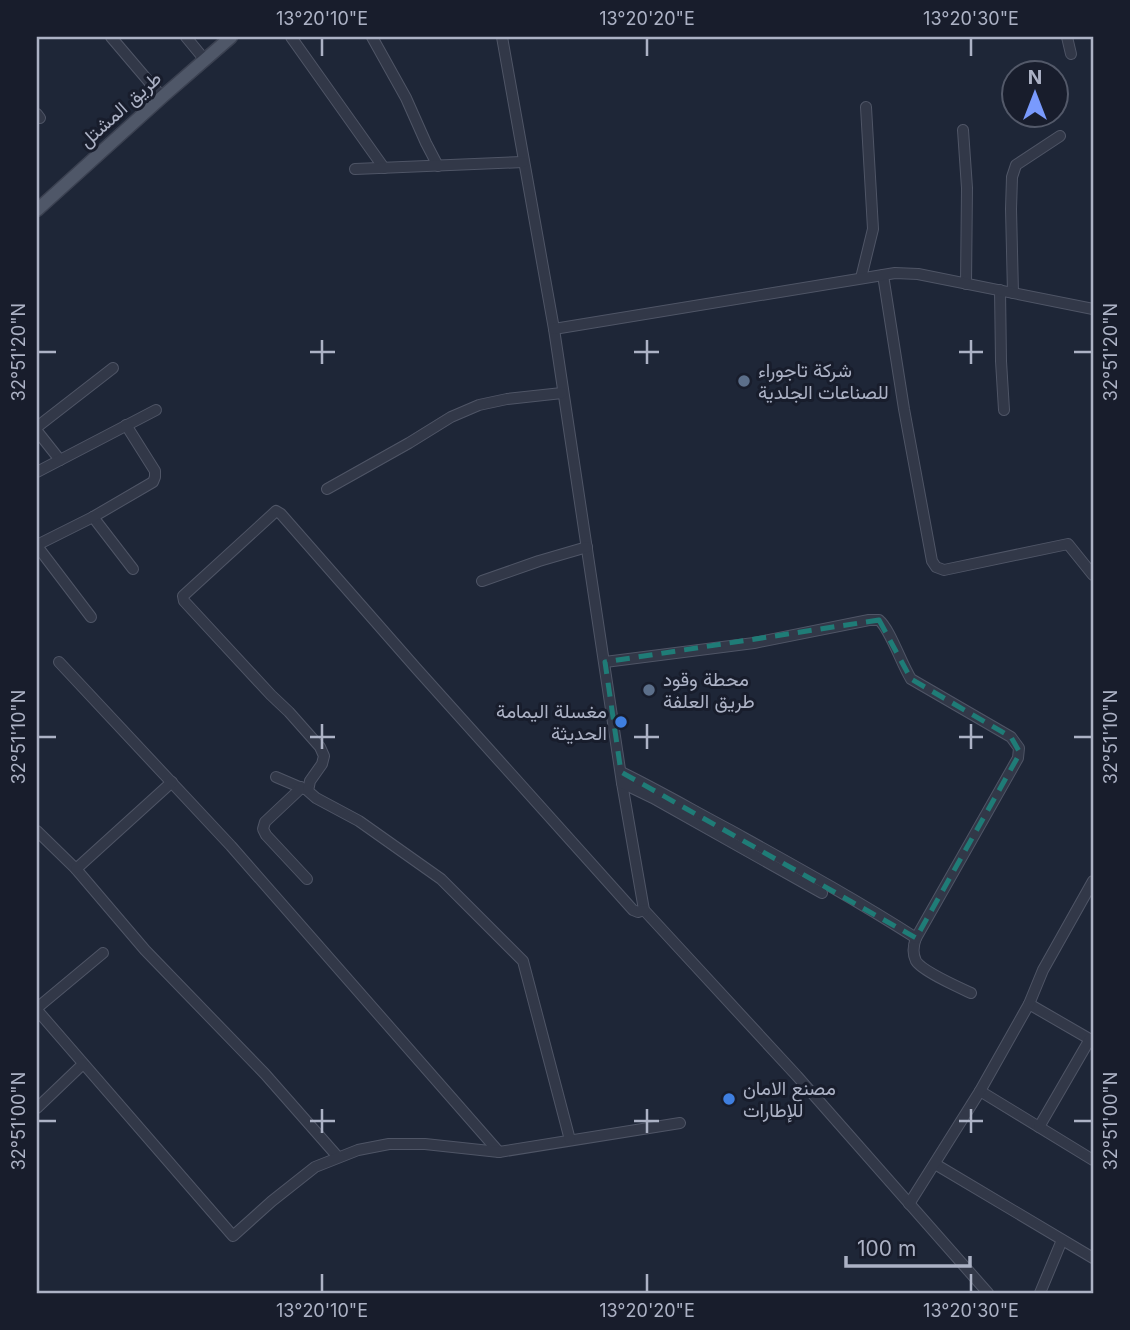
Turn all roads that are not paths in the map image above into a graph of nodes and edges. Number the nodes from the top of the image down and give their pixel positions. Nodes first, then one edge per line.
1 (111, 37) edge
2 (186, 37) edge
3 (231, 37) edge
4 (291, 37) edge
5 (372, 37) edge
6 (502, 37) edge
7 (1067, 37) edge
8 (1071, 54) dead end
9 (205, 60) junction
10 (162, 97) junction
11 (866, 107) dead end
12 (963, 130) dead end
13 (1060, 136) dead end
14 (523, 162) junction
15 (438, 166) junction
16 (384, 168) junction
17 (355, 169) dead end
18 (37, 210) edge
19 (883, 275) junction
20 (861, 278) junction
21 (966, 284) junction
22 (1000, 290) junction
23 (1013, 293) junction
24 (1093, 309) edge
25 (554, 329) junction
26 (113, 368) dead end
27 (562, 393) junction
28 (156, 410) dead end
29 (1004, 410) dead end
30 (126, 425) junction
31 (37, 429) edge
32 (60, 460) junction
33 (37, 472) edge
34 (327, 489) dead end
35 (93, 517) junction
36 (37, 546) edge
37 (587, 547) junction
38 (132, 569) dead end
39 (1093, 575) edge
40 (482, 581) dead end
41 (91, 617) dead end
42 (59, 662) dead end
43 (605, 662) junction
44 (276, 777) dead end
45 (621, 777) junction
46 (172, 782) junction
47 (304, 789) junction
48 (37, 831) edge
49 (76, 869) junction
50 (307, 879) dead end
51 (1093, 881) edge
52 (822, 893) dead end
53 (645, 910) junction
54 (916, 938) junction
55 (103, 953) dead end
56 (971, 993) dead end
57 (1029, 1004) junction
58 (37, 1009) edge
59 (1092, 1040) edge
60 (83, 1063) junction
61 (980, 1091) junction
62 (37, 1108) edge
63 (680, 1123) dead end
64 (1039, 1128) junction
65 (570, 1140) junction
66 (499, 1152) junction
67 (338, 1157) junction
68 (1093, 1160) edge
69 (935, 1164) junction
70 (909, 1204) junction
71 (1062, 1240) junction
72 (1093, 1258) edge
73 (988, 1293) edge
74 (1040, 1293) edge

1 - 10 street
2 - 9 street
3 - 9 main road, طريق المشتل
4 - 16 street
5 - 15 street
6 - 14 street
7 - 8 street
9 - 10 main road, طريق المشتل
10 - 18 main road, طريق المشتل
11 - 20 street
12 - 21 street
13 - 23 street
14 - 15 street
14 - 25 street
15 - 16 street
16 - 17 street
19 - 20 street
19 - 21 street
19 - 39 street
20 - 25 street
21 - 22 street
22 - 23 street
22 - 29 street
23 - 24 street
25 - 27 street
26 - 31 street
27 - 34 street
27 - 37 street
28 - 30 street
30 - 32 street
30 - 35 street
31 - 32 street
32 - 33 street
35 - 36 street
35 - 38 street
36 - 41 street
37 - 40 street
37 - 43 street
42 - 46 street
43 - 45 street
43 - 54 street
44 - 47 street
45 - 52 street
45 - 53 street
45 - 54 street
46 - 49 street
46 - 66 street
47 - 50 street
47 - 53 street
47 - 65 street
48 - 49 street
49 - 67 street
51 - 57 street
53 - 70 street
54 - 56 street
55 - 58 street
57 - 59 street
57 - 61 street
58 - 60 street
59 - 64 street
60 - 62 street
60 - 67 street
61 - 64 street
61 - 69 street
63 - 65 street
64 - 68 street
65 - 66 street
66 - 67 street
69 - 70 street
69 - 71 street
70 - 73 street
71 - 72 street
71 - 74 street

